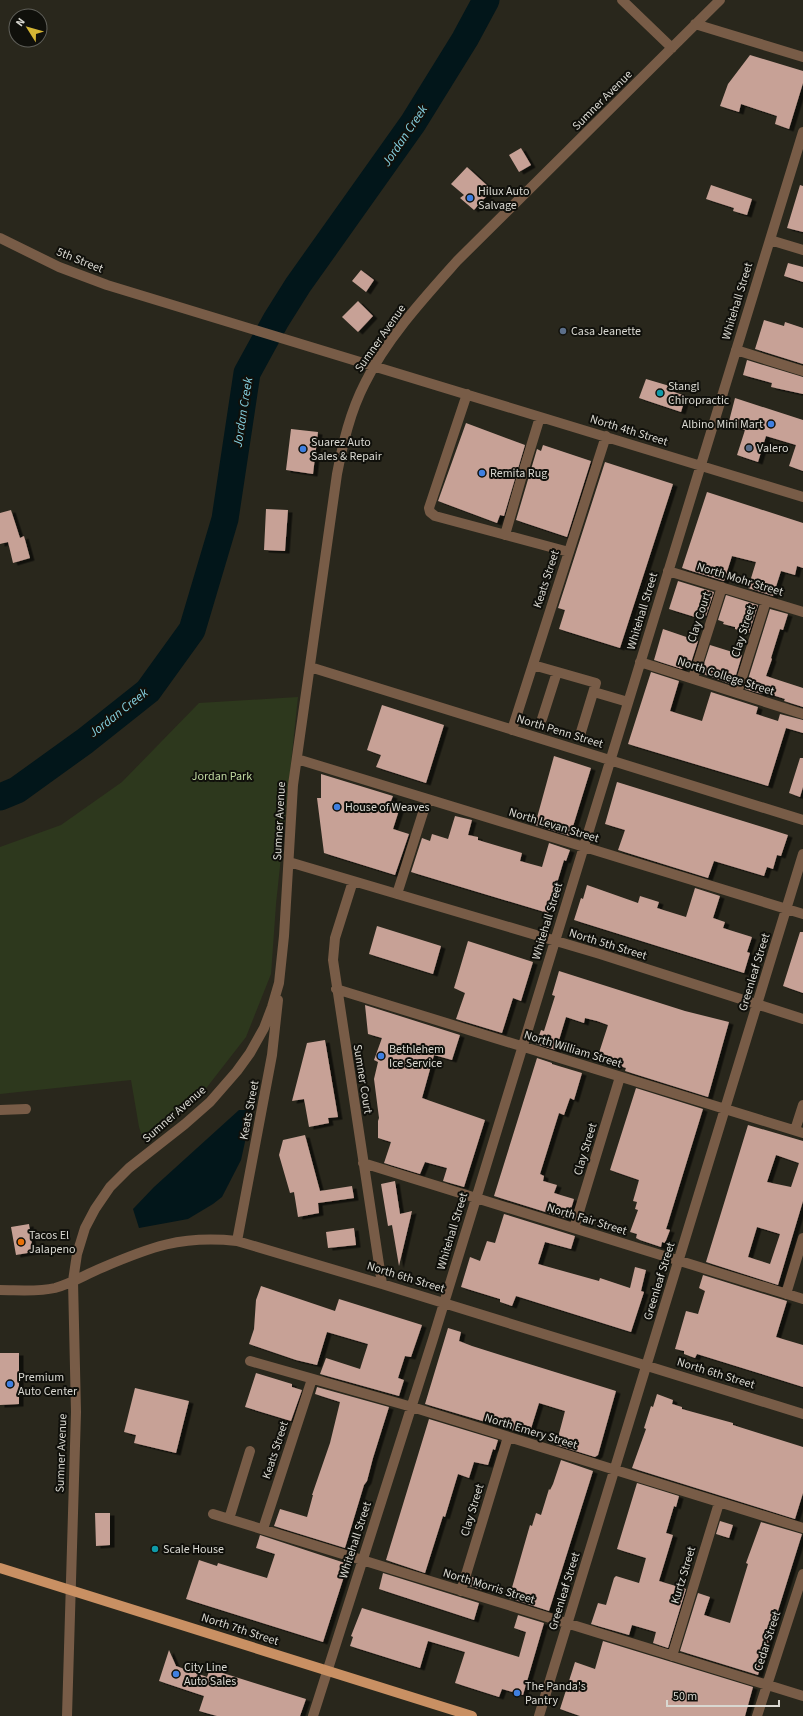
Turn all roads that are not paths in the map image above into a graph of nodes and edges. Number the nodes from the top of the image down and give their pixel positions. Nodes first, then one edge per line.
1 (622, 0) edge
2 (720, 0) edge
3 (695, 24) junction
4 (672, 48) junction
5 (803, 57) edge
6 (803, 132) edge
7 (800, 157) edge
8 (0, 238) edge
9 (770, 240) junction
10 (803, 250) edge
11 (736, 350) junction
12 (803, 371) edge
13 (446, 388) joint
14 (467, 394) junction
15 (540, 417) junction
16 (606, 436) junction
17 (701, 465) junction
18 (803, 497) edge
19 (505, 535) junction
20 (569, 552) junction
21 (668, 571) junction
22 (722, 587) junction
23 (766, 601) junction
24 (803, 612) edge
25 (640, 662) junction
26 (533, 664) junction
27 (310, 667) junction
28 (557, 672) junction
29 (693, 678) junction
30 (594, 692) junction
31 (737, 693) junction
32 (628, 702) junction
33 (803, 714) edge
34 (542, 719) dead end
35 (512, 730) junction
36 (581, 732) dead end
37 (297, 759) junction
38 (610, 760) junction
39 (427, 800) junction
40 (803, 820) edge
41 (583, 848) junction
42 (803, 854) edge
43 (289, 862) junction
44 (353, 881) junction
45 (397, 894) junction
46 (786, 909) junction
47 (803, 914) edge
48 (555, 941) junction
49 (279, 983) junction
50 (336, 989) junction
51 (757, 1005) junction
52 (803, 1019) edge
53 (522, 1047) junction
54 (620, 1077) junction
55 (803, 1105) edge
56 (26, 1109) dead end
57 (0, 1110) edge
58 (725, 1110) junction
59 (799, 1131) edge
60 (363, 1163) junction
61 (476, 1198) junction
62 (574, 1228) junction
63 (803, 1238) edge
64 (237, 1241) junction
65 (679, 1260) junction
66 (73, 1281) junction
67 (382, 1284) junction
68 (0, 1290) edge
69 (786, 1294) junction
70 (803, 1299) edge
71 (444, 1302) junction
72 (250, 1361) dead end
73 (647, 1365) junction
74 (312, 1379) junction
75 (412, 1407) junction
76 (803, 1414) edge
77 (508, 1437) junction
78 (250, 1451) dead end
79 (615, 1470) junction
80 (719, 1502) junction
81 (213, 1514) dead end
82 (229, 1519) junction
83 (803, 1528) edge
84 (263, 1529) junction
85 (362, 1560) junction
86 (0, 1568) edge
87 (803, 1574) edge
88 (461, 1591) junction
89 (567, 1624) junction
90 (672, 1656) junction
91 (327, 1671) junction
92 (766, 1684) junction
93 (803, 1696) edge
94 (67, 1716) edge
95 (313, 1716) edge
96 (472, 1716) edge
97 (539, 1716) edge
98 (757, 1716) edge

1 - 4 street
2 - 3 street, Sumner Avenue
3 - 4 street, Sumner Avenue
3 - 5 street
4 - 27 street, Sumner Avenue
6 - 7 street, Whitehall Street
7 - 9 street, Whitehall Street
8 - 13 street, 5th Street
9 - 10 street
9 - 11 street, Whitehall Street
11 - 12 street
11 - 17 street, Whitehall Street
13 - 14 street, North 4th Street
14 - 15 street, North 4th Street
14 - 19 street
15 - 16 street, North 4th Street
15 - 19 street
16 - 17 street, North 4th Street
16 - 20 street, Keats Street
17 - 18 street, North 4th Street
17 - 21 street, Whitehall Street
19 - 20 street
20 - 26 street, Keats Street
21 - 22 street, North Mohr Street
21 - 25 street, Whitehall Street
22 - 23 street, North Mohr Street
22 - 29 street, Clay Court
23 - 24 street, North Mohr Street
23 - 31 street, Clay Street
25 - 29 street, North College Street
25 - 32 street, Whitehall Street
26 - 28 street
26 - 35 street, Keats Street
27 - 35 street, North Penn Street
27 - 37 street, Sumner Avenue
28 - 30 street
28 - 34 street
29 - 31 street, North College Street
30 - 32 street
30 - 36 street
31 - 33 street, North College Street
32 - 38 street, Whitehall Street
35 - 38 street, North Penn Street
37 - 39 street, North Levan Street
37 - 43 street, Sumner Avenue
38 - 40 street, North Penn Street
38 - 41 street, Whitehall Street
39 - 41 street, North Levan Street
39 - 45 street
41 - 46 street, North Levan Street
41 - 48 street, Whitehall Street
42 - 46 street, Greenleaf Street
43 - 44 street, North 5th Street
43 - 49 street, Sumner Avenue
44 - 45 street, North 5th Street
44 - 50 street, Sumner Court
45 - 48 street, North 5th Street
46 - 47 street, North Levan Street
46 - 51 street, Greenleaf Street
48 - 51 street, North 5th Street
48 - 53 street, Whitehall Street
49 - 64 street, Keats Street
49 - 66 street, Sumner Avenue
50 - 53 street, North William Street
50 - 60 street, Sumner Court
51 - 52 street, North 5th Street
51 - 58 street, Greenleaf Street
53 - 54 street, North William Street
53 - 61 street, Whitehall Street
54 - 58 street, North William Street
54 - 62 street, Clay Street
55 - 59 street
56 - 57 street
58 - 59 street, North William Street
58 - 65 street, Greenleaf Street
60 - 61 street, North Fair Street
60 - 67 street, Sumner Court
61 - 62 street, North Fair Street
61 - 71 street, Whitehall Street
62 - 65 street, North Fair Street
63 - 69 street
64 - 66 street, North 6th Street
64 - 67 street, North 6th Street
65 - 69 street, North Fair Street
65 - 73 street, Greenleaf Street
66 - 68 street, North 6th Street
66 - 94 street, Sumner Avenue
67 - 71 street, North 6th Street
69 - 70 street, North Fair Street
71 - 73 street, North 6th Street
71 - 75 street, Whitehall Street
72 - 74 street, North Emery Street
73 - 76 street, North 6th Street
73 - 79 street, Greenleaf Street
74 - 75 street, North Emery Street
74 - 84 street, Keats Street
75 - 77 street, North Emery Street
75 - 85 street, Whitehall Street
77 - 79 street, North Emery Street
77 - 88 street, Clay Street
78 - 82 street
79 - 80 street, North Emery Street
79 - 89 street, Greenleaf Street
80 - 83 street, North Emery Street
80 - 90 street, Kurtz Street
81 - 82 street, North Morris Street
82 - 84 street, North Morris Street
84 - 85 street, North Morris Street
85 - 88 street, North Morris Street
85 - 91 street, Whitehall Street
86 - 91 main road, North 7th Street
87 - 92 street, Cedar Street
88 - 89 street, North Morris Street
89 - 90 street, North Morris Street
89 - 97 street, Greenleaf Street
90 - 92 street, North Morris Street
91 - 95 street, Whitehall Street
91 - 96 main road, North 7th Street
92 - 93 street, North Morris Street
92 - 98 street, Cedar Street

